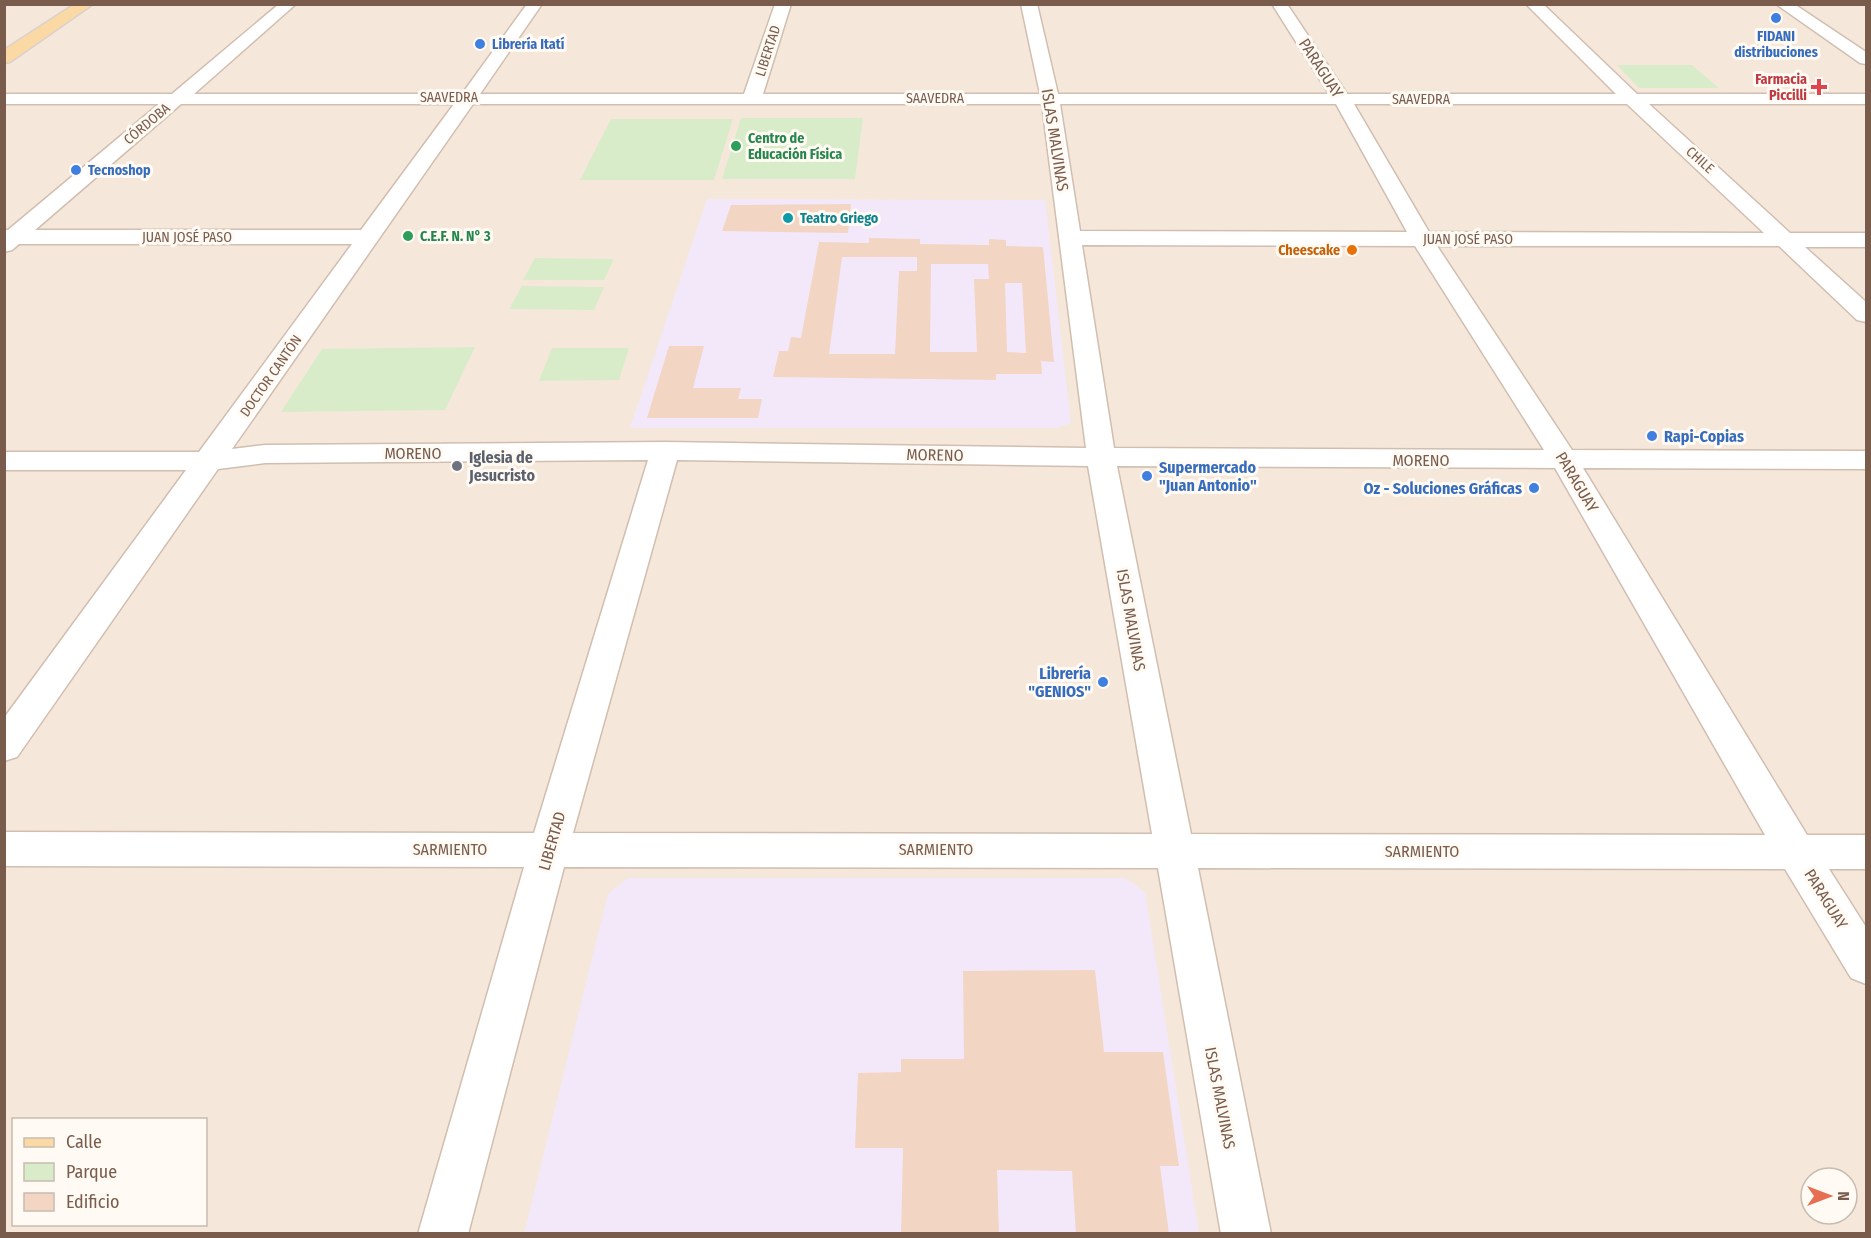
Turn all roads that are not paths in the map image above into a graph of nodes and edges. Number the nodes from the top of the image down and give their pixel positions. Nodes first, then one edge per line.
1 (69, 4) edge
2 (86, 4) edge
3 (289, 4) edge
4 (535, 4) edge
5 (783, 4) edge
6 (1029, 4) edge
7 (1279, 4) edge
8 (1533, 4) edge
9 (1783, 4) edge
10 (4, 44) edge
11 (4, 57) edge
12 (1866, 59) edge
13 (468, 97) junction
14 (177, 98) junction
15 (752, 98) junction
16 (1050, 98) junction
17 (1341, 98) junction
18 (4, 99) edge
19 (1632, 99) junction
20 (1866, 99) edge
21 (369, 237) junction
22 (1070, 238) junction
23 (8, 239) edge
24 (1422, 239) junction
25 (1787, 240) junction
26 (1866, 240) edge
27 (1866, 315) edge
28 (665, 451) junction
29 (1101, 458) junction
30 (1565, 460) junction
31 (1866, 460) edge
32 (4, 461) edge
33 (211, 461) junction
34 (4, 747) edge
35 (4, 849) edge
36 (549, 849) junction
37 (1173, 849) junction
38 (1796, 852) junction
39 (1866, 852) edge
40 (1866, 964) edge
41 (443, 1233) edge
42 (1246, 1233) edge

1 - 10 main road
2 - 11 main road
3 - 14 street, CÓRDOBA
4 - 13 street, DOCTOR CANTÓN
5 - 15 street, LIBERTAD
6 - 16 street, ISLAS MALVINAS
7 - 17 street, PARAGUAY
8 - 19 street, CHILE
9 - 12 street
13 - 14 street, SAAVEDRA
13 - 15 street, SAAVEDRA
13 - 21 street, DOCTOR CANTÓN
14 - 18 street, SAAVEDRA
14 - 23 street, CÓRDOBA
15 - 16 street, SAAVEDRA
16 - 17 street, SAAVEDRA
16 - 22 street, ISLAS MALVINAS
17 - 19 street, SAAVEDRA
17 - 24 street, PARAGUAY
19 - 20 street, SAAVEDRA
19 - 25 street, CHILE
21 - 23 street, JUAN JOSÉ PASO
21 - 33 street, DOCTOR CANTÓN
22 - 24 street, JUAN JOSÉ PASO
22 - 29 street, ISLAS MALVINAS
24 - 25 street, JUAN JOSÉ PASO
24 - 30 street, PARAGUAY
25 - 26 street, JUAN JOSÉ PASO
25 - 27 street, CHILE
28 - 29 street, MORENO
28 - 33 street, MORENO
28 - 36 street, LIBERTAD
29 - 30 street, MORENO
29 - 37 street, ISLAS MALVINAS
30 - 31 street, MORENO
30 - 38 street, PARAGUAY
32 - 33 street, MORENO
33 - 34 street, DOCTOR CANTÓN
35 - 36 street, SARMIENTO
36 - 37 street, SARMIENTO
36 - 41 street, LIBERTAD
37 - 38 street, SARMIENTO
37 - 42 street, ISLAS MALVINAS
38 - 39 street, SARMIENTO
38 - 40 street, PARAGUAY

